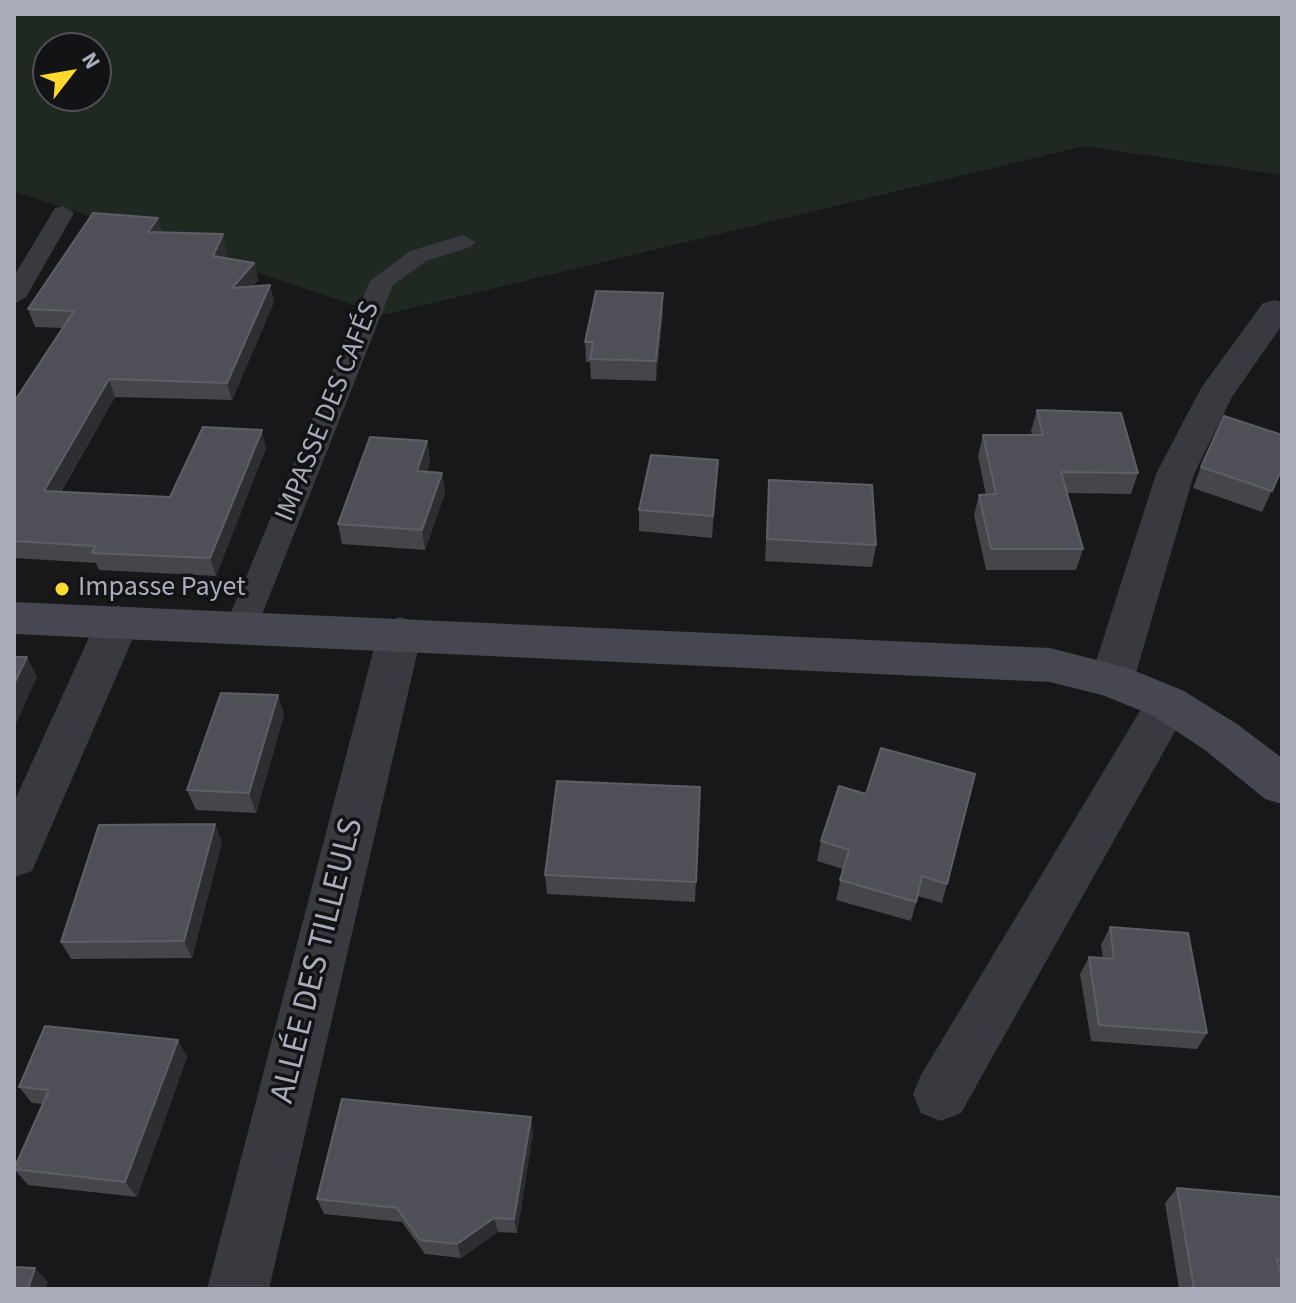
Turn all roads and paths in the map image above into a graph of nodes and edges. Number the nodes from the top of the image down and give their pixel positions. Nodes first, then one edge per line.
1 (63, 213) dead end
2 (463, 242) dead end
3 (14, 297) edge
4 (1275, 310) dead end
5 (14, 618) edge
6 (118, 622) junction
7 (241, 627) junction
8 (400, 633) junction
9 (1112, 680) junction
10 (1168, 703) junction
11 (1282, 785) edge
12 (14, 856) edge
13 (941, 1094) dead end
14 (238, 1289) edge

1 - 3 lane
2 - 7 lane, IMPASSE DES CAFÉS
4 - 9 street
5 - 6 main road
6 - 7 main road
6 - 12 street
7 - 8 main road
8 - 9 main road
8 - 14 street, ALLÉE DES TILLEULS
9 - 10 main road
10 - 11 main road
10 - 13 street

